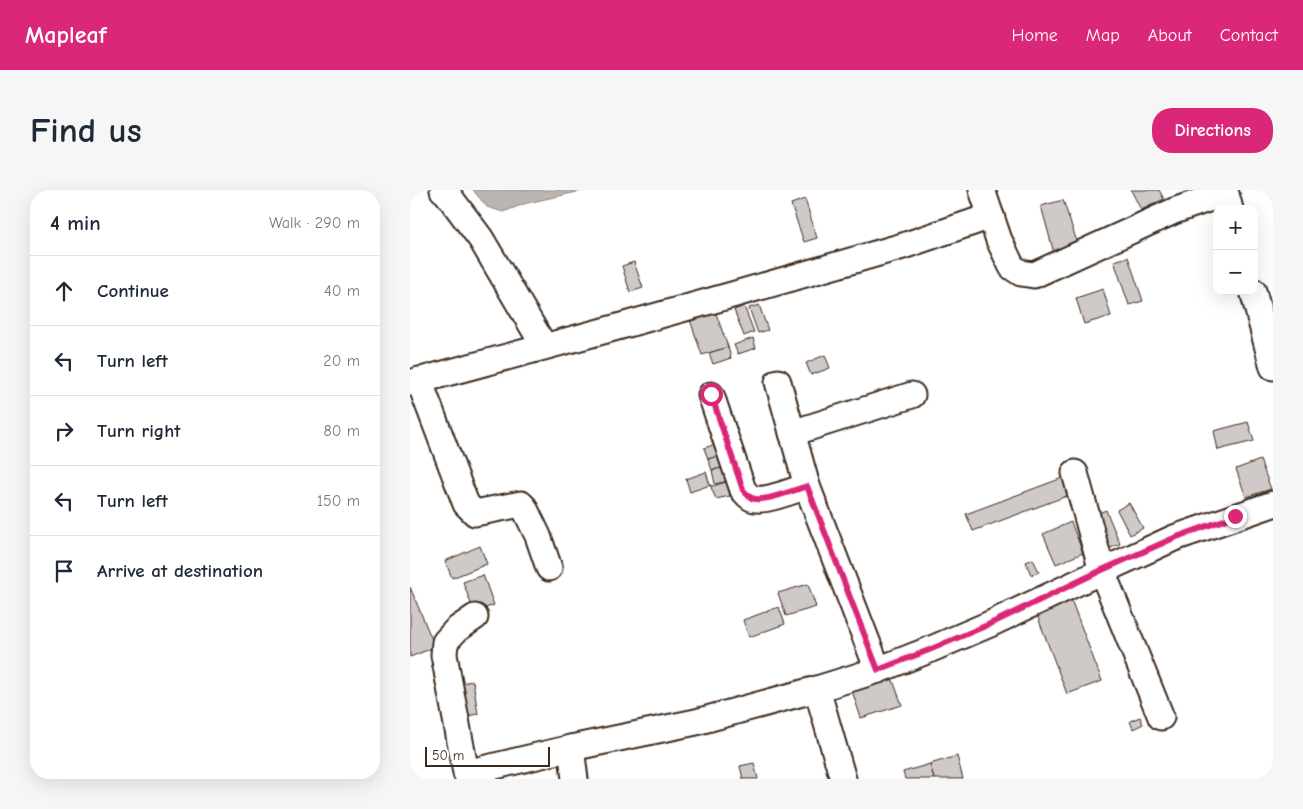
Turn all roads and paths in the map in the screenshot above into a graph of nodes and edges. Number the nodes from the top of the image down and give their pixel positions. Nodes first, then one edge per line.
1 (443, 190) edge
2 (982, 190) edge
3 (1231, 198) edge
4 (991, 216) junction
5 (1253, 295) edge
6 (544, 346) junction
7 (1273, 368) edge
8 (414, 381) edge
9 (778, 382) dead end
10 (711, 394) dead end
11 (912, 395) dead end
12 (792, 433) junction
13 (1075, 473) dead end
14 (807, 486) junction
15 (1273, 504) edge
16 (549, 568) dead end
17 (1102, 570) junction
18 (475, 617) dead end
19 (878, 670) junction
20 (817, 690) junction
21 (1161, 717) dead end
22 (571, 748) junction
23 (461, 776) edge
24 (575, 779) edge
25 (843, 779) edge

1 - 6 street
2 - 4 street
3 - 4 street
4 - 6 street
5 - 7 street
6 - 8 street
8 - 16 street
9 - 12 street
10 - 14 street
11 - 12 street
12 - 14 street
13 - 17 street
14 - 19 street
15 - 17 street
17 - 19 street
17 - 21 street
18 - 23 street
19 - 20 street
20 - 22 street
20 - 25 street
22 - 23 street
22 - 24 street

